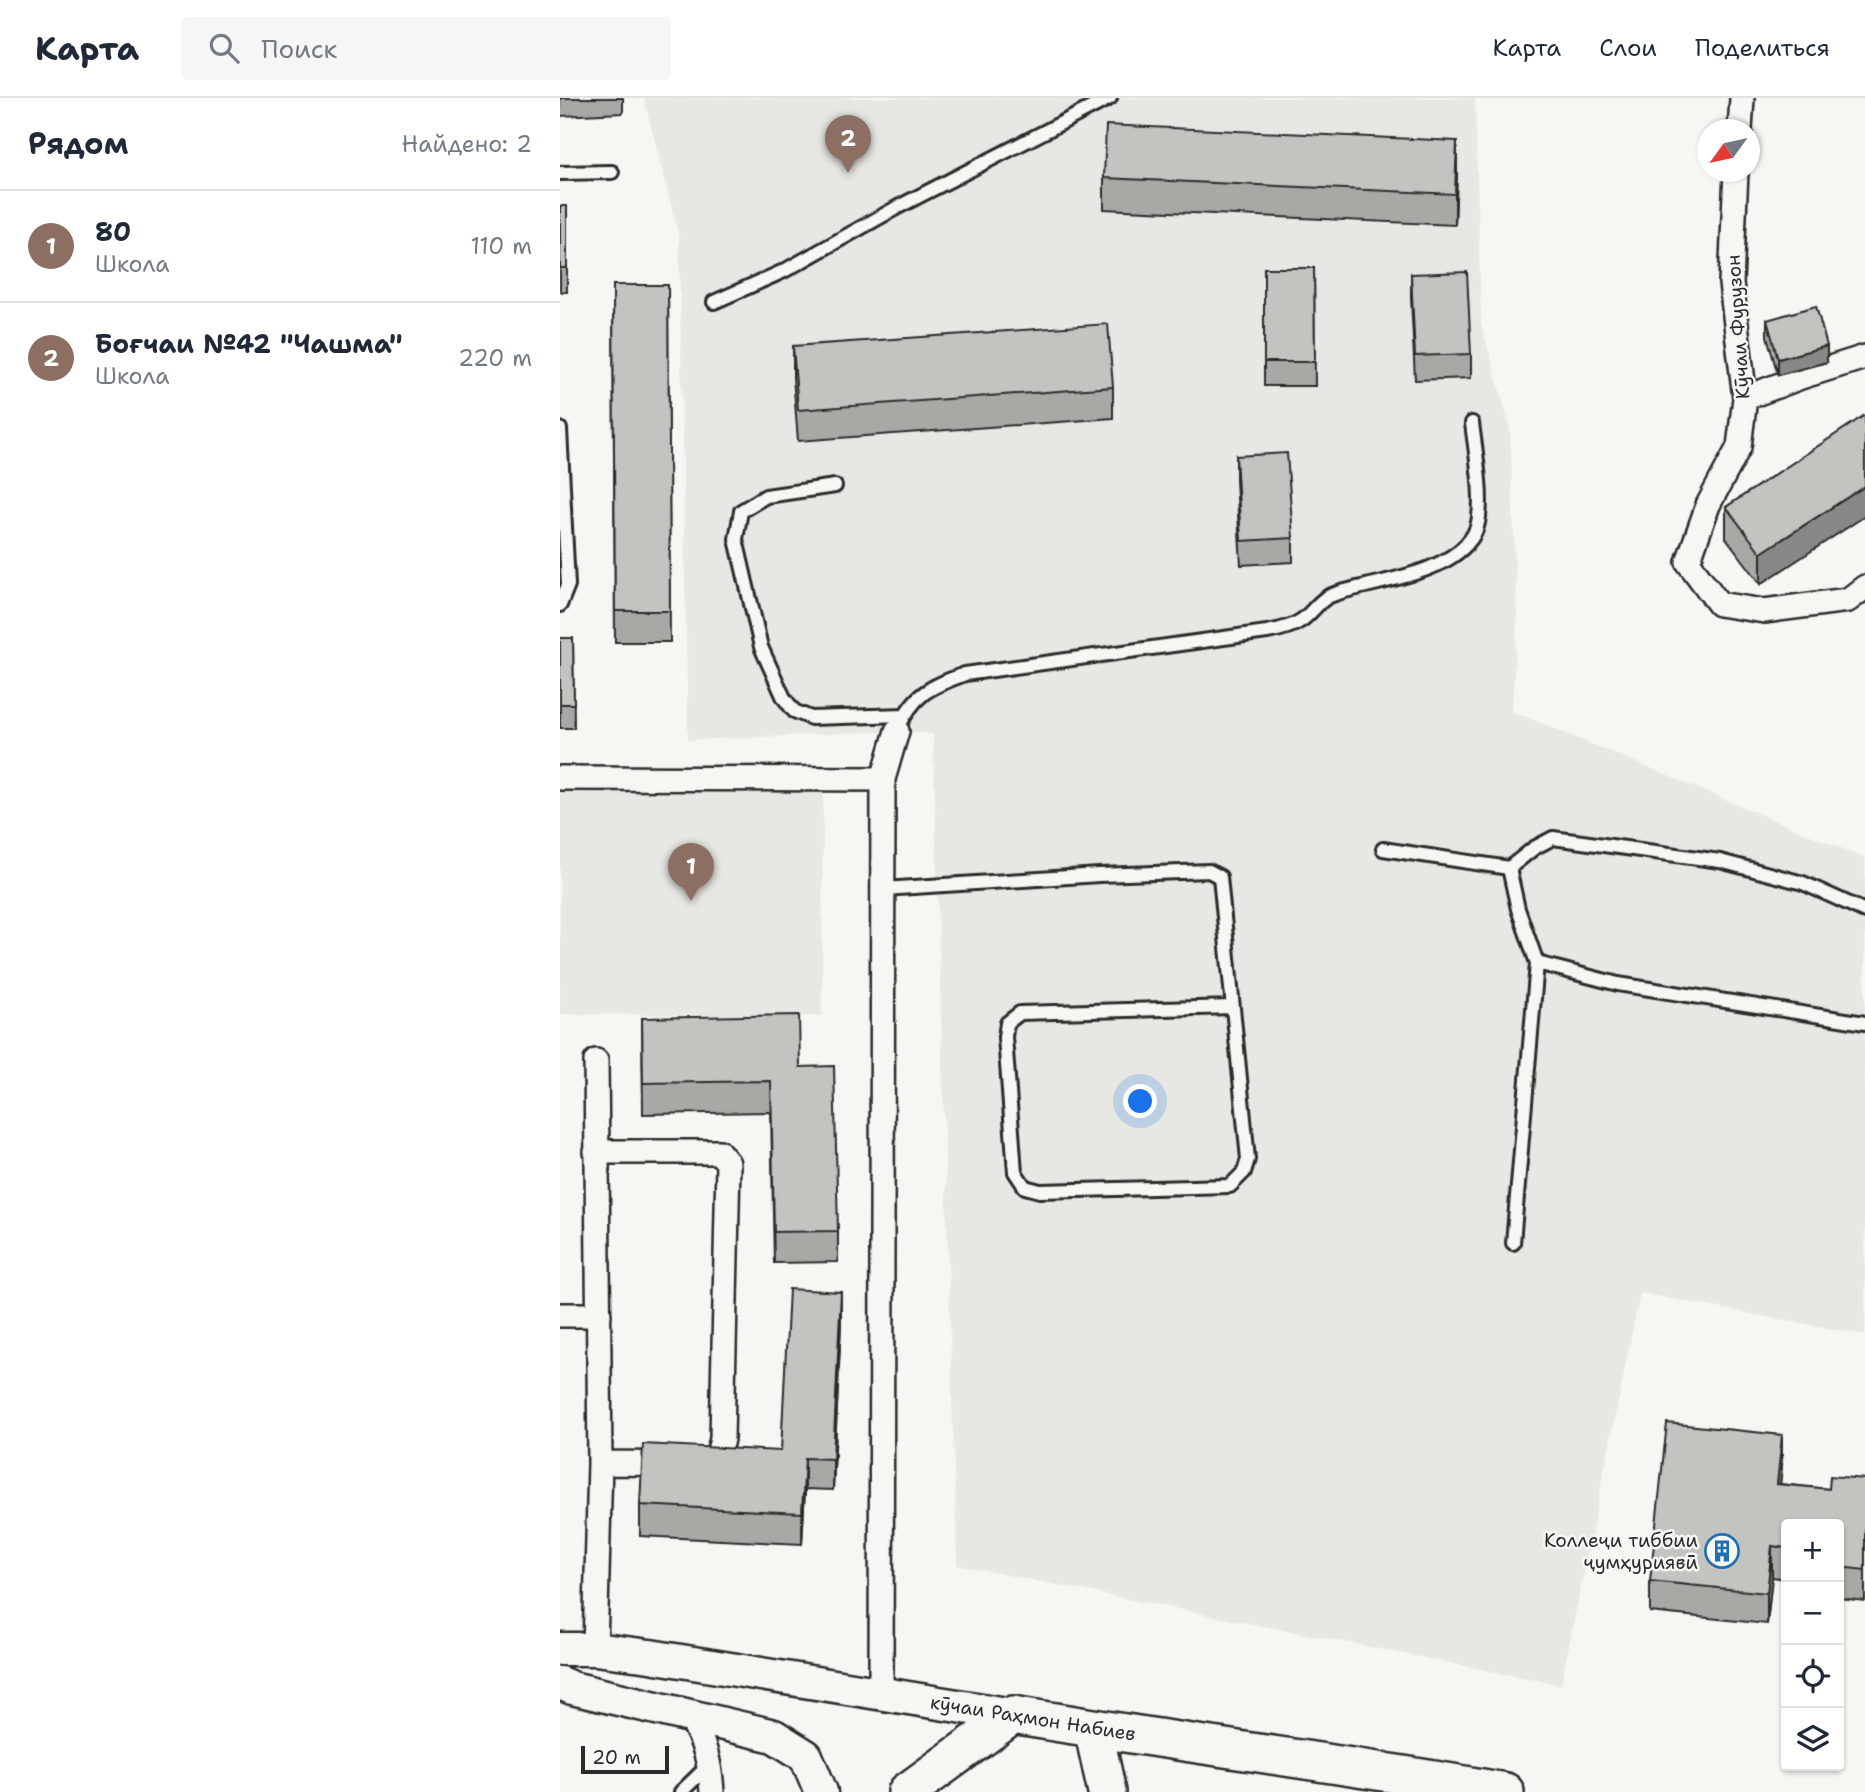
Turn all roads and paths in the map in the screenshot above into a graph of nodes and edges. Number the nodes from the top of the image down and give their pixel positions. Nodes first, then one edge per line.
1 (1110, 98) edge
2 (1742, 98) edge
3 (1741, 119) edge
4 (612, 172) dead end
5 (560, 173) edge
6 (1736, 182) edge
7 (714, 302) dead end
8 (1865, 357) edge
9 (1745, 398) junction
10 (1472, 423) dead end
11 (560, 429) edge
12 (835, 486) dead end
13 (1865, 587) edge
14 (560, 605) edge
15 (901, 723) junction
16 (560, 778) edge
17 (883, 779) junction
18 (1383, 849) dead end
19 (1509, 868) junction
20 (883, 889) junction
21 (1865, 911) edge
22 (1537, 962) junction
23 (1233, 1006) junction
24 (1865, 1023) edge
25 (596, 1060) dead end
26 (596, 1152) junction
27 (1513, 1243) dead end
28 (560, 1315) edge
29 (599, 1315) junction
30 (600, 1463) junction
31 (560, 1649) edge
32 (595, 1649) junction
33 (560, 1683) edge
34 (881, 1693) junction
35 (689, 1714) junction
36 (1013, 1714) junction
37 (1093, 1728) junction
38 (710, 1764) junction
39 (681, 1792) edge
40 (712, 1792) edge
41 (821, 1792) edge
42 (906, 1792) edge
43 (1107, 1792) edge
44 (1506, 1792) edge

1 - 7 lane
2 - 3 street
4 - 5 lane
6 - 9 street, Кӯчаи Фурузон
8 - 9 street
9 - 13 street, Кӯчаи Фурузон
10 - 15 lane
11 - 14 lane
12 - 15 lane
15 - 17 street
16 - 17 street
17 - 20 street
18 - 19 lane
19 - 21 lane
19 - 22 lane
20 - 23 lane
20 - 34 street
22 - 24 lane
22 - 27 lane
23 - 23 lane
25 - 26 street
26 - 29 street
26 - 30 street
28 - 29 street
29 - 30 street
30 - 32 street
31 - 32 main road, кӯчаи Раҳмон Набиев
32 - 34 main road, кӯчаи Раҳмон Набиев
33 - 35 main road
34 - 36 main road, кӯчаи Раҳмон Набиев
35 - 38 street
35 - 41 main road
36 - 37 main road, кӯчаи Раҳмон Набиев
36 - 42 main road
37 - 43 main road
37 - 44 main road, кӯчаи Раҳмон Набиев
38 - 39 lane
38 - 40 street

